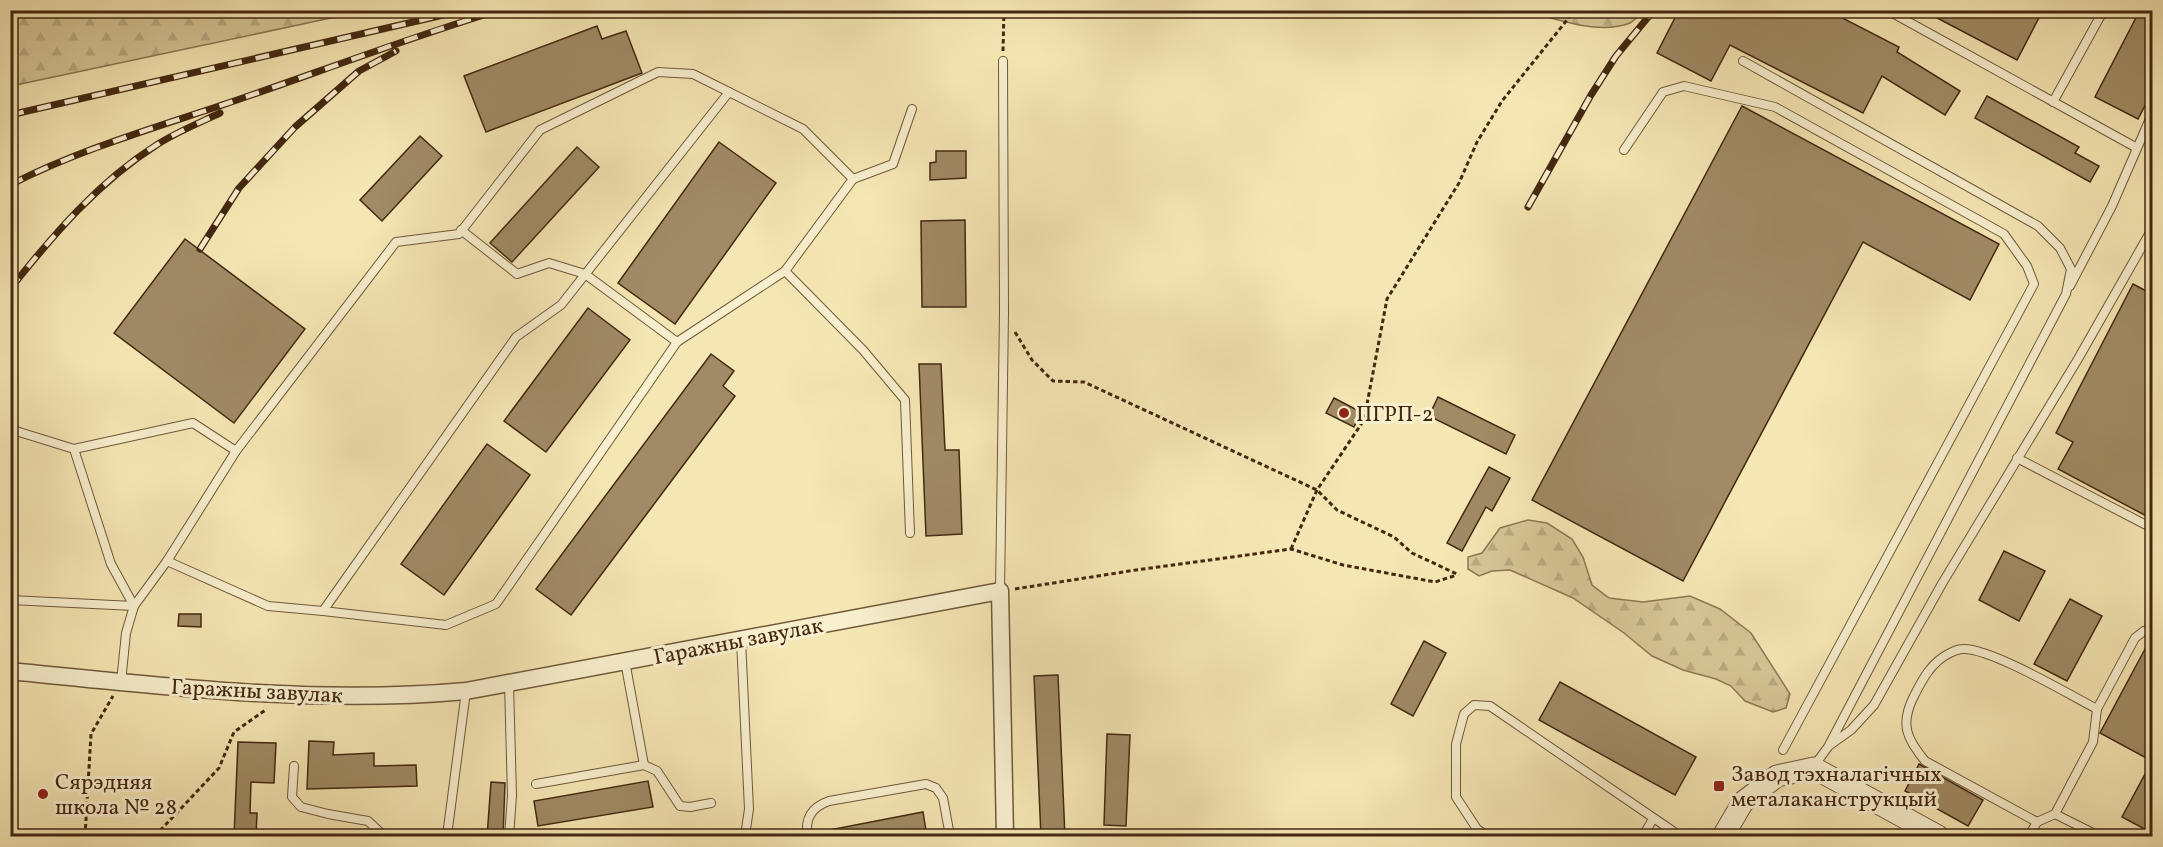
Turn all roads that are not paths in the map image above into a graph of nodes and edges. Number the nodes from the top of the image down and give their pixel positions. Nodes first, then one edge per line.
1 (1887, 10) edge
2 (2101, 15) dead end
3 (1003, 61) road end
4 (1743, 62) dead end
5 (729, 92) junction
6 (2053, 102) junction
7 (912, 109) dead end
8 (2152, 114) edge
9 (2137, 148) junction
10 (1624, 150) dead end
11 (853, 179) junction
12 (2152, 229) edge
13 (461, 230) junction
14 (2149, 241) edge
15 (785, 271) junction
16 (585, 274) junction
17 (2066, 294) junction
18 (677, 342) junction
19 (10, 439) edge
20 (74, 449) junction
21 (236, 451) junction
22 (2018, 458) junction
23 (2152, 528) edge
24 (909, 532) dead end
25 (167, 561) junction
26 (1000, 591) junction
27 (10, 600) edge
28 (134, 606) junction
29 (323, 611) junction
30 (2152, 628) edge
31 (741, 640) junction
32 (625, 662) junction
33 (10, 671) edge
34 (121, 682) junction
35 (509, 683) junction
36 (466, 691) junction
37 (2097, 710) junction
38 (1828, 747) junction
39 (1783, 750) dead end
40 (644, 765) junction
41 (294, 766) dead end
42 (1814, 768) junction
43 (536, 784) dead end
44 (711, 803) dead end
45 (2055, 814) junction
46 (1653, 819) junction
47 (2037, 822) junction
48 (1930, 834) edge
49 (384, 837) edge
50 (447, 837) edge
51 (509, 837) edge
52 (745, 837) edge
53 (808, 837) edge
54 (950, 837) edge
55 (1005, 837) edge
56 (1488, 837) edge
57 (1642, 837) edge
58 (1680, 837) edge
59 (1723, 837) edge
60 (2029, 837) edge
61 (2099, 837) edge

1 - 6 lane
2 - 6 lane
3 - 26 lane
4 - 17 lane
5 - 11 lane
5 - 13 lane
5 - 16 lane
6 - 9 lane
7 - 11 lane
8 - 9 lane
9 - 17 lane
10 - 39 lane
11 - 15 lane
12 - 14 lane
13 - 16 lane
13 - 21 lane
14 - 22 lane
15 - 18 lane
15 - 24 lane
16 - 18 lane
16 - 29 lane
17 - 38 lane
18 - 29 lane
19 - 20 lane
20 - 21 lane
20 - 28 lane
21 - 25 lane
22 - 23 lane
22 - 38 lane
25 - 28 lane
25 - 29 lane
26 - 31 street, Гаражны завулак
26 - 55 street
27 - 28 lane
28 - 34 lane
30 - 37 lane
31 - 32 street, Гаражны завулак
31 - 52 lane
32 - 35 street, Гаражны завулак
32 - 40 lane
33 - 34 street, Гаражны завулак
34 - 36 street, Гаражны завулак
35 - 36 street, Гаражны завулак
35 - 51 lane
36 - 50 lane
37 - 45 lane
37 - 47 lane
38 - 42 lane
40 - 43 lane
40 - 44 lane
41 - 49 lane
42 - 48 street
42 - 59 street
45 - 47 lane
45 - 61 lane
46 - 56 lane
46 - 57 lane
46 - 58 lane
47 - 60 lane
53 - 54 lane

